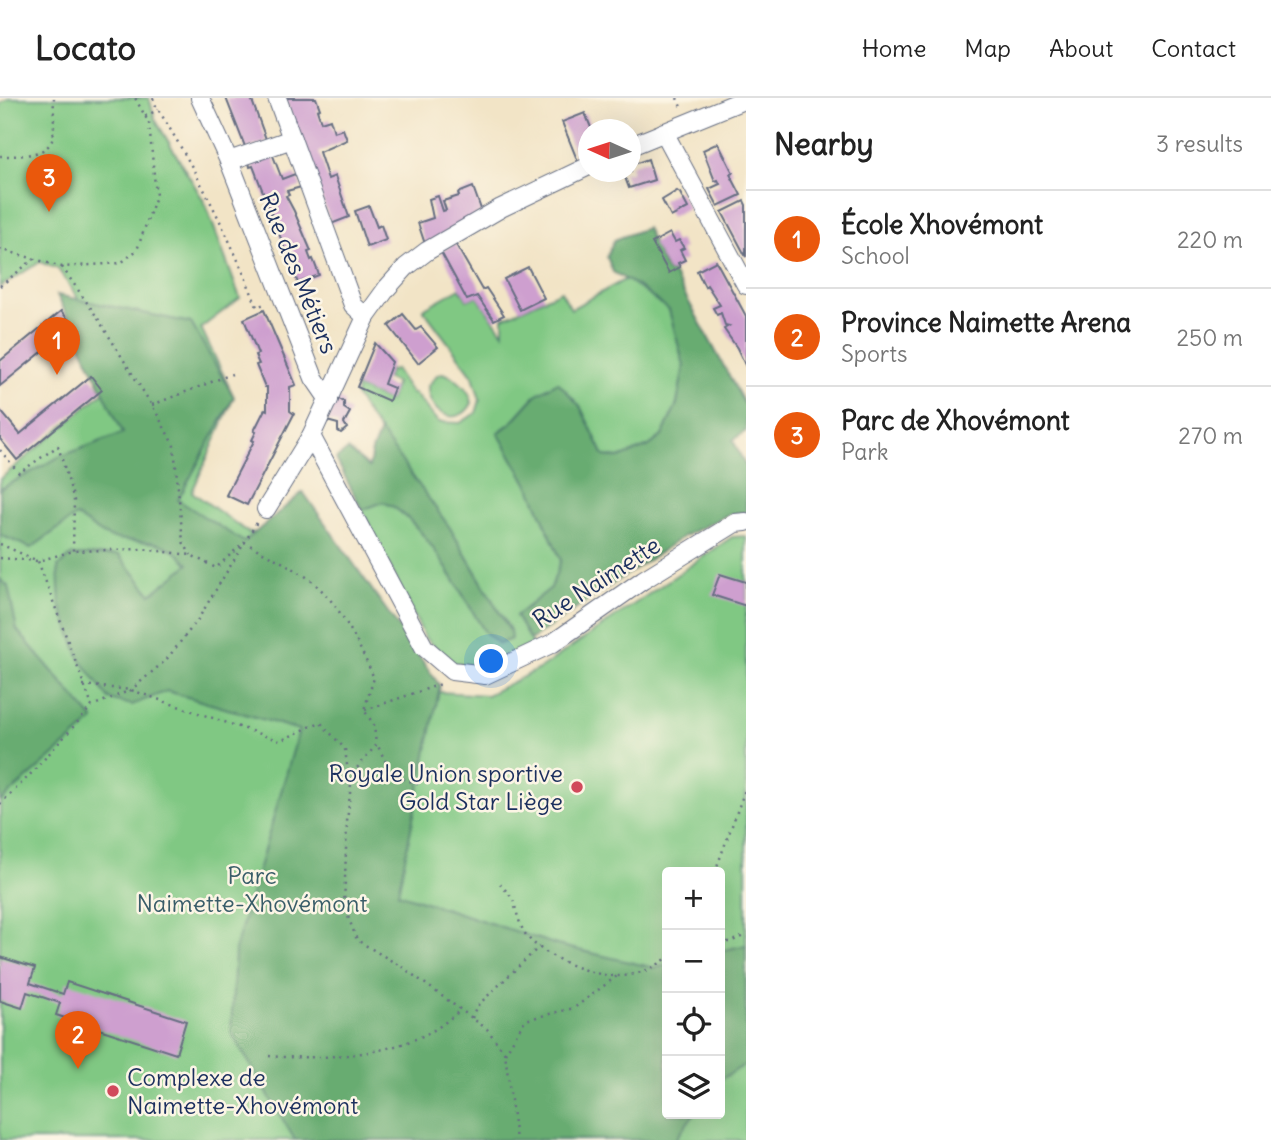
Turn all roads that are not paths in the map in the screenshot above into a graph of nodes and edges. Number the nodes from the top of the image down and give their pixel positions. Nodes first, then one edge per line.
1 (200, 98) edge
2 (277, 98) edge
3 (746, 99) edge
4 (664, 132) junction
5 (292, 139) junction
6 (641, 142) edge
7 (229, 161) junction
8 (578, 171) edge
9 (746, 285) edge
10 (366, 317) junction
11 (329, 400) junction
12 (311, 436) junction
13 (266, 509) road end
14 (746, 522) edge

1 - 7 street, Rue des Métiers
2 - 5 street
3 - 4 street
4 - 6 street
4 - 9 street
5 - 7 street
5 - 10 street
7 - 11 street, Rue des Métiers
8 - 10 street
10 - 11 street
11 - 12 street
12 - 13 street
12 - 14 street, Rue Naimette

